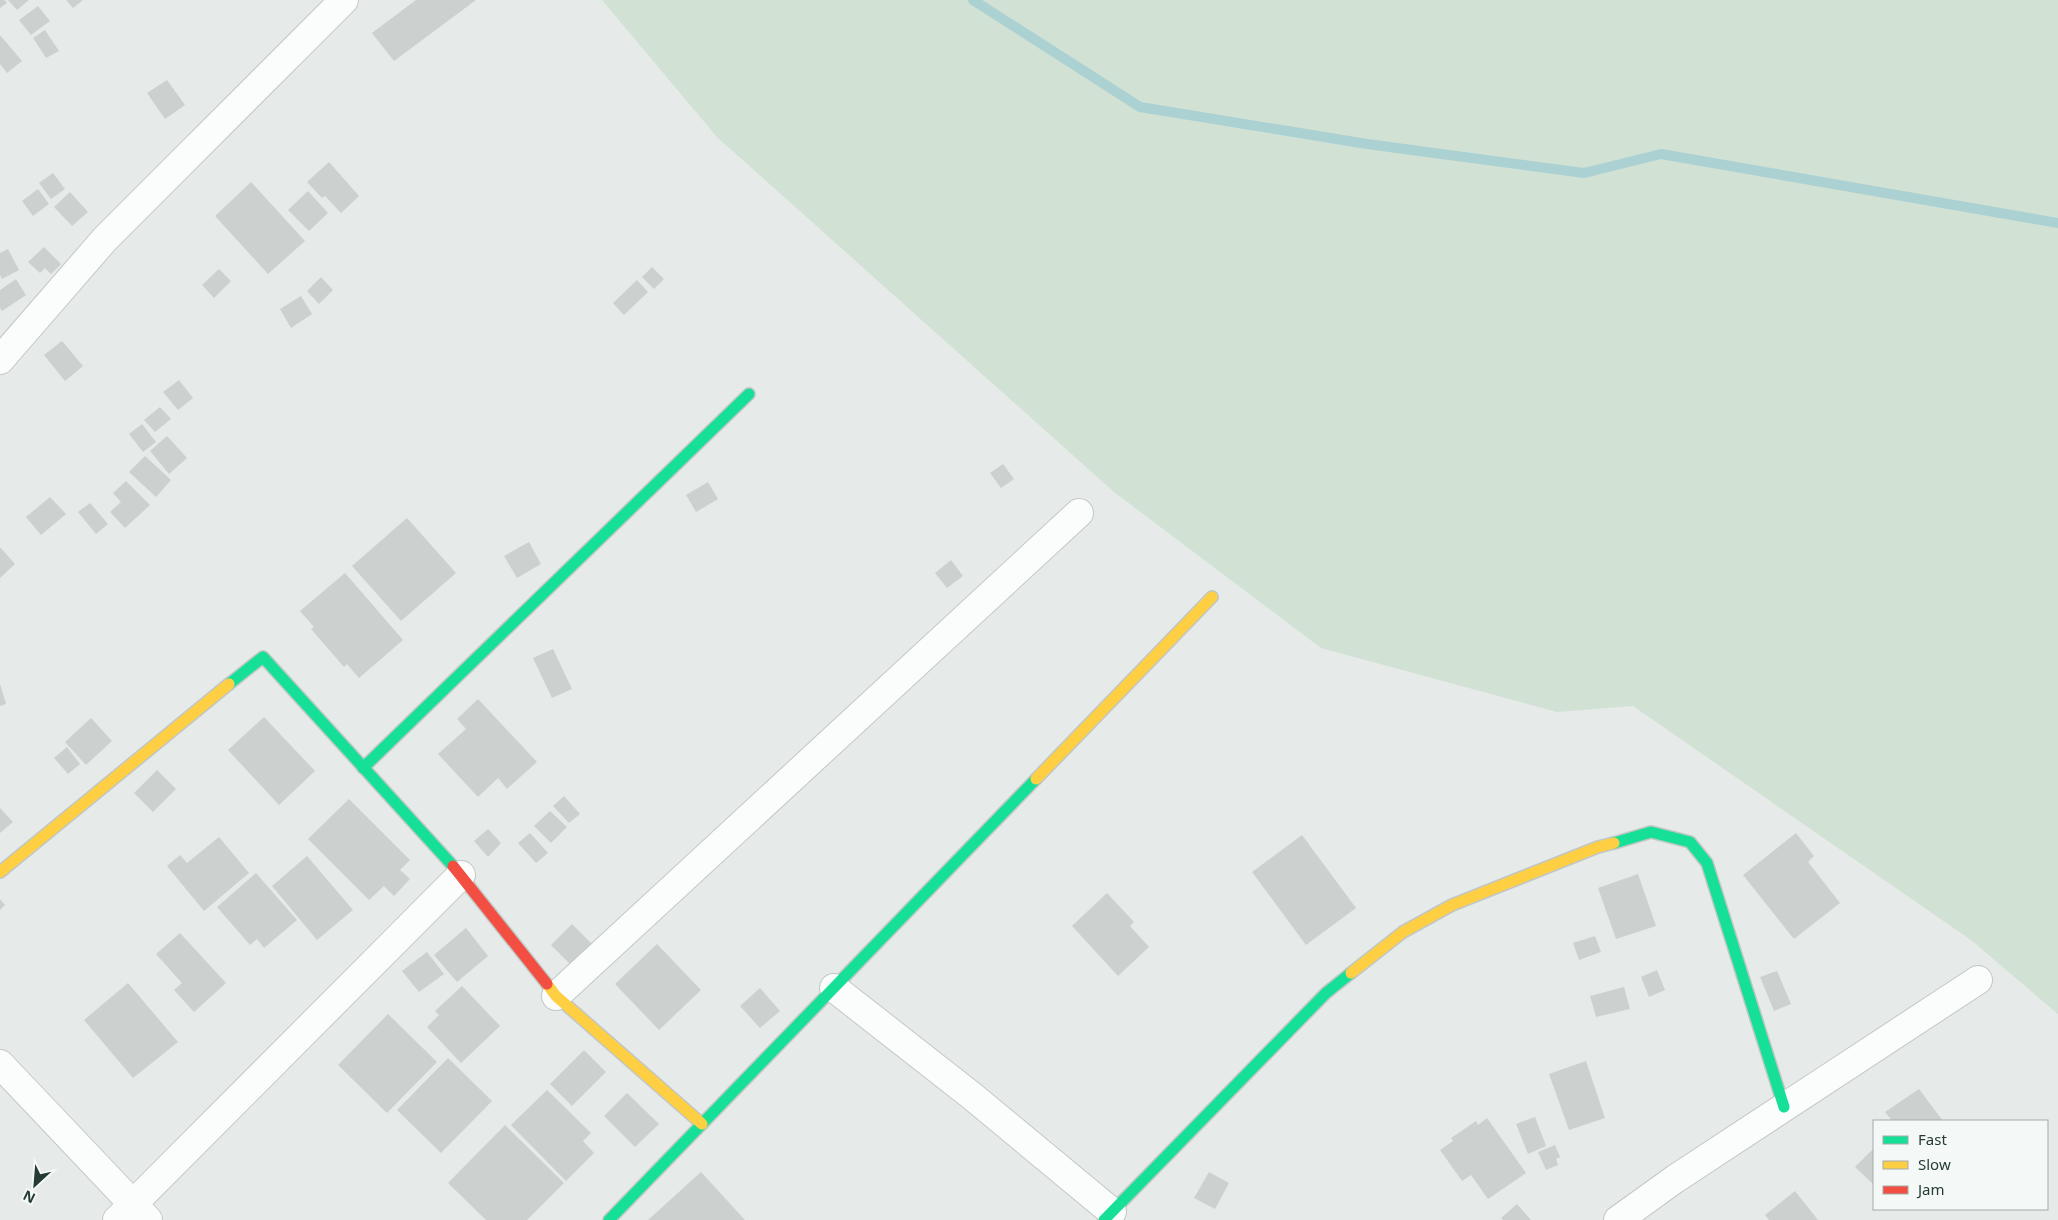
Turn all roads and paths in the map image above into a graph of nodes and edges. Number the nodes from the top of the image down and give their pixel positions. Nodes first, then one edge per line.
1 (344, 0) edge
2 (0, 360) edge
3 (749, 394) dead end
4 (1079, 513) dead end
5 (1212, 597) dead end
6 (363, 768) junction
7 (0, 872) edge
8 (461, 875) junction
9 (1978, 980) dead end
10 (834, 988) junction
11 (556, 996) junction
12 (0, 1064) edge
13 (1784, 1108) junction
14 (702, 1124) junction
15 (133, 1215) edge
16 (1108, 1216) edge
17 (609, 1220) edge
18 (1618, 1220) edge

1 - 2 street
3 - 6 street
4 - 11 street
5 - 10 street
6 - 7 street
6 - 8 street
8 - 11 street
8 - 15 street
9 - 13 street
10 - 14 street
10 - 16 street
11 - 14 street
12 - 15 street
13 - 16 street
13 - 18 street
14 - 17 street

